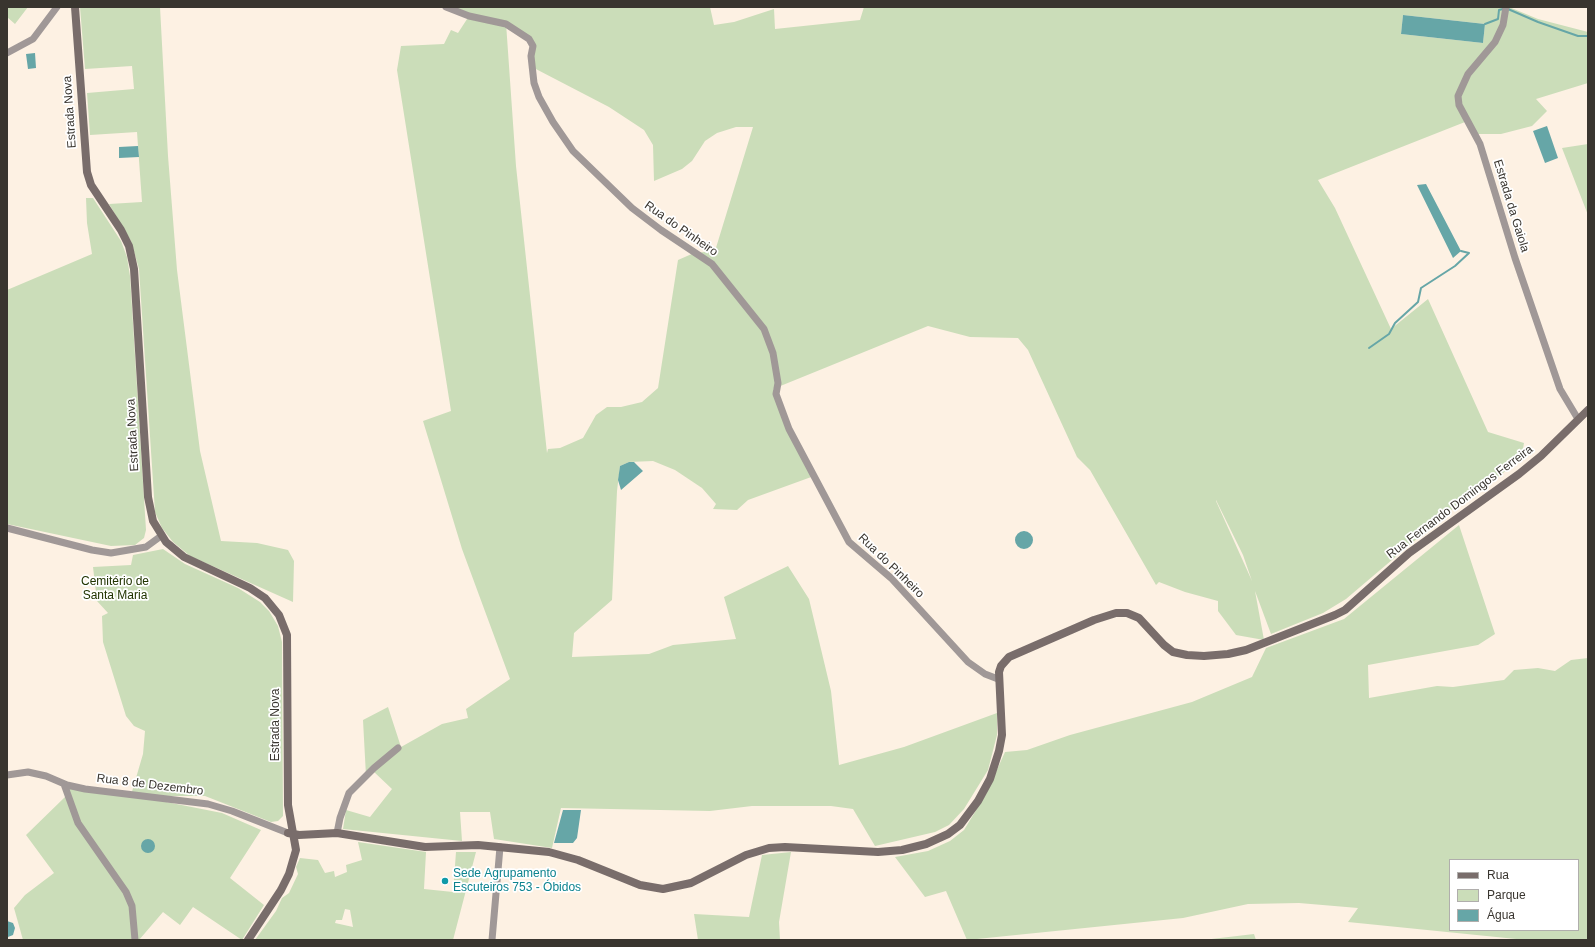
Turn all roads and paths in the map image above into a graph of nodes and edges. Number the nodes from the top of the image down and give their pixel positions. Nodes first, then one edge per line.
1 (57, 7) edge
2 (75, 7) edge
3 (446, 7) edge
4 (1506, 7) edge
5 (7, 53) edge
6 (1588, 410) edge
7 (1578, 419) junction
8 (7, 528) edge
9 (161, 536) junction
10 (998, 679) junction
11 (398, 748) dead end
12 (7, 768) edge
13 (15, 773) junction
14 (7, 775) edge
15 (64, 784) junction
16 (291, 833) junction
17 (337, 834) junction
18 (500, 847) junction
19 (135, 940) edge
20 (248, 940) edge
21 (492, 940) edge

1 - 5 street
2 - 9 street, Estrada Nova
3 - 10 street, Rua do Pinheiro
4 - 7 street, Estrada da Gaiola
6 - 7 street, Rua Fernando Domingos Ferreira
7 - 10 street, Rua Fernando Domingos Ferreira
8 - 9 street
9 - 16 street, Estrada Nova
10 - 18 street, Rua Fernando Domingos Ferreira
11 - 17 street
12 - 13 street
13 - 14 street, Rua 8 de Dezembro
13 - 15 street, Rua 8 de Dezembro
15 - 16 street, Rua 8 de Dezembro
15 - 19 street
16 - 17 street, Rua 8 de Dezembro
16 - 20 street
17 - 18 street, Rua 8 de Dezembro
18 - 21 street

